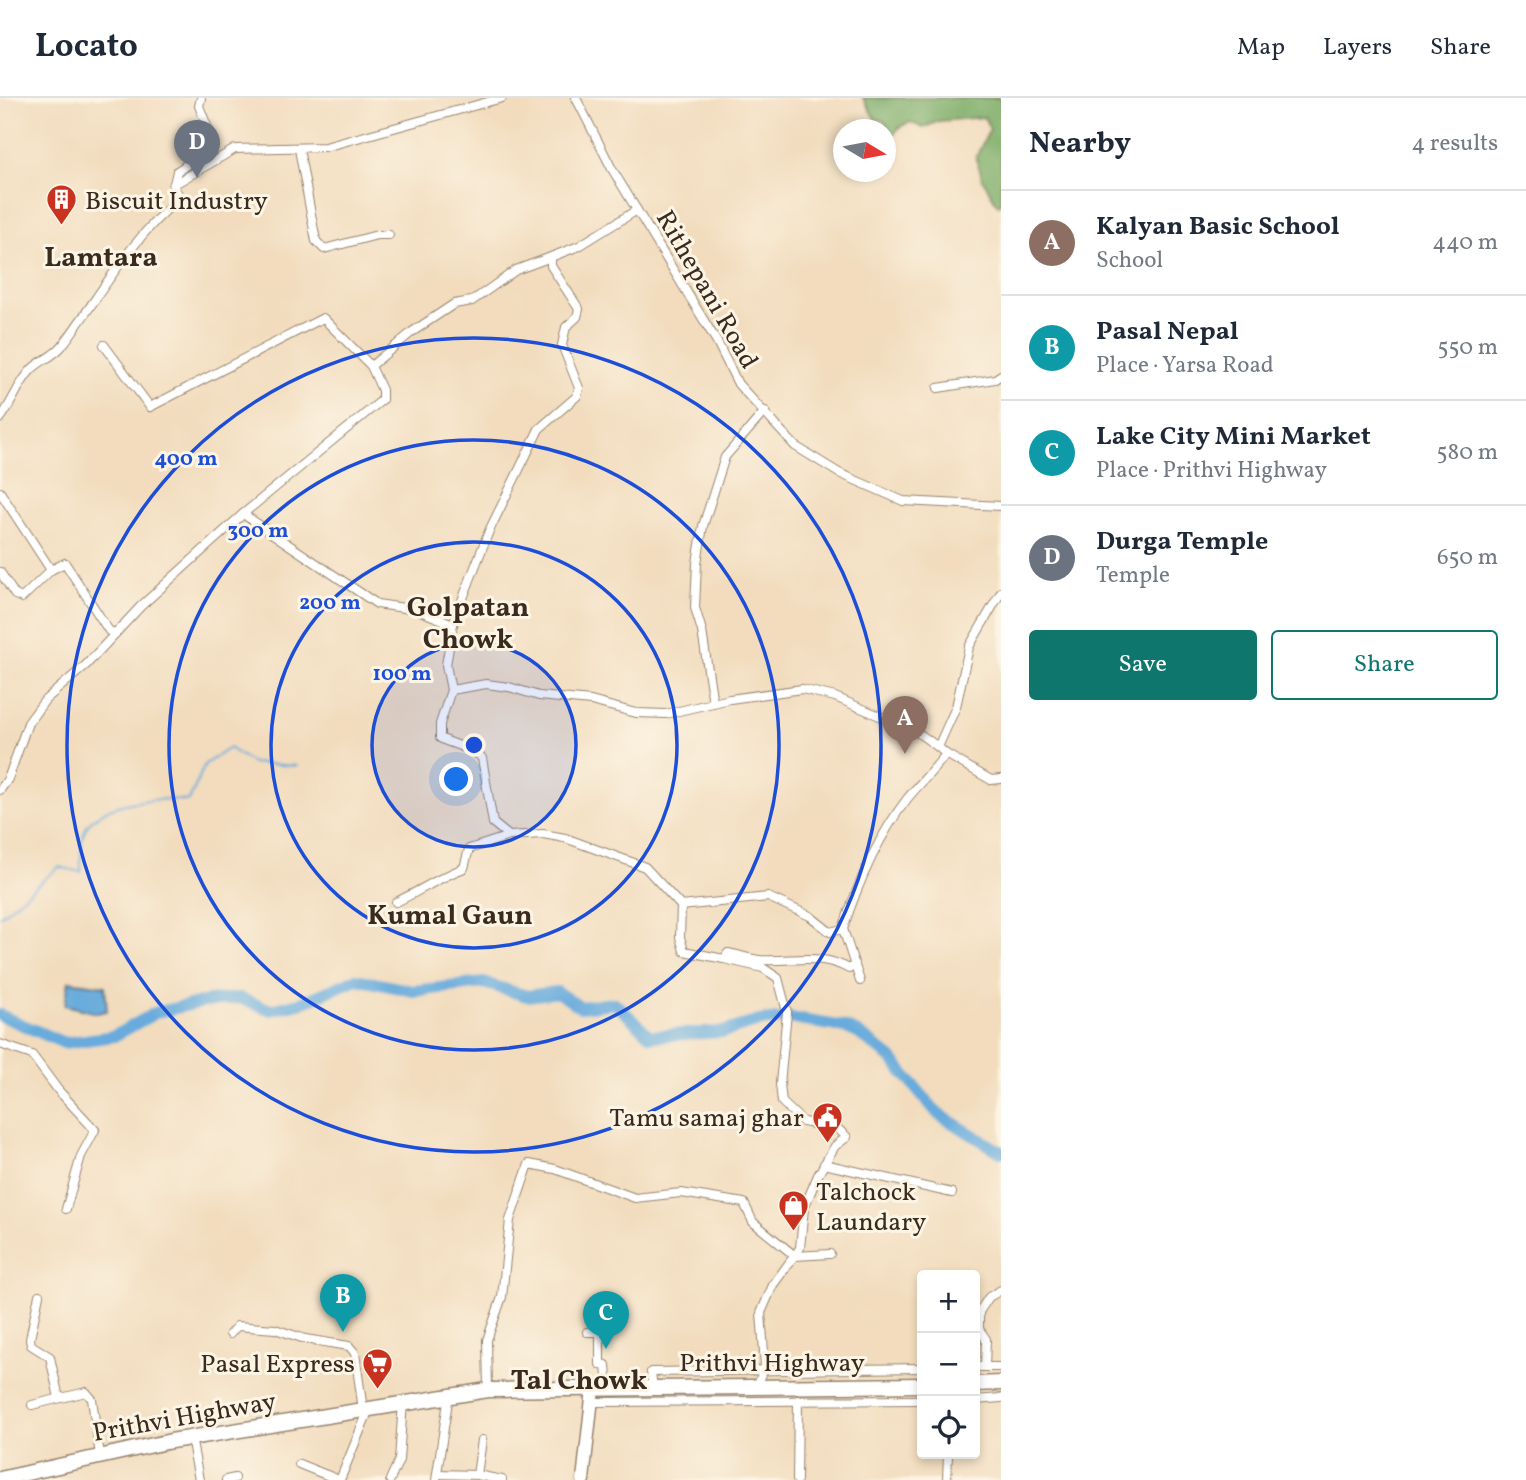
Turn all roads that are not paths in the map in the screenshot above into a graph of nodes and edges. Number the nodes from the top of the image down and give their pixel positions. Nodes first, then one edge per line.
1 (201, 98) edge
2 (502, 98) edge
3 (576, 98) edge
4 (299, 149) junction
5 (173, 185) junction
6 (637, 209) junction
7 (389, 235) dead end
8 (551, 257) junction
9 (104, 345) dead end
10 (371, 366) junction
11 (1001, 375) edge
12 (939, 388) dead end
13 (765, 411) junction
14 (0, 419) edge
15 (0, 492) edge
16 (1001, 506) edge
17 (243, 514) junction
18 (51, 570) junction
19 (0, 572) edge
20 (1001, 592) edge
21 (453, 624) junction
22 (116, 634) junction
23 (451, 690) junction
24 (713, 703) junction
25 (938, 747) junction
26 (946, 754) junction
27 (1001, 779) edge
28 (0, 790) edge
29 (509, 836) junction
30 (396, 902) dead end
31 (681, 905) junction
32 (843, 929) junction
33 (724, 959) junction
34 (855, 964) junction
35 (860, 981) dead end
36 (0, 1044) edge
37 (824, 1164) junction
38 (953, 1193) dead end
39 (66, 1209) dead end
40 (830, 1254) dead end
41 (795, 1256) junction
42 (1001, 1290) edge
43 (39, 1294) dead end
44 (587, 1332) dead end
45 (230, 1334) dead end
46 (980, 1367) edge
47 (985, 1367) junction
48 (1001, 1367) edge
49 (917, 1368) edge
50 (764, 1370) junction
51 (1001, 1383) edge
52 (980, 1384) edge
53 (758, 1385) junction
54 (917, 1385) edge
55 (653, 1388) junction
56 (488, 1390) junction
57 (597, 1393) junction
58 (449, 1395) junction
59 (59, 1398) junction
60 (1001, 1398) edge
61 (798, 1400) junction
62 (917, 1400) edge
63 (980, 1400) edge
64 (403, 1402) junction
65 (32, 1405) dead end
66 (366, 1410) junction
67 (191, 1437) junction
68 (482, 1440) dead end
69 (100, 1456) junction
70 (948, 1459) edge
71 (299, 1464) dead end
72 (478, 1475) junction
73 (437, 1477) edge
74 (235, 1478) dead end
75 (0, 1479) edge
76 (200, 1480) edge
77 (226, 1480) edge
78 (340, 1480) edge
79 (390, 1480) edge
80 (502, 1480) edge
81 (583, 1480) edge
82 (797, 1480) edge
83 (947, 1480) edge

1 - 5 street
2 - 4 street
3 - 6 street, Rithepani Road
4 - 5 street
4 - 7 street
5 - 14 street
6 - 8 street
6 - 13 street, Rithepani Road
8 - 10 street
8 - 21 street
9 - 10 street
10 - 17 street
11 - 12 street
13 - 16 street, Rithepani Road
13 - 24 street
15 - 18 street
17 - 21 street
17 - 22 street
18 - 19 street
18 - 22 street
20 - 25 street
21 - 23 street
22 - 28 street
23 - 24 street
23 - 29 street
24 - 25 street
25 - 26 street
26 - 27 street
26 - 32 street
29 - 30 street
29 - 31 street
31 - 32 street
31 - 33 street
32 - 34 street
33 - 34 street
33 - 37 street
34 - 35 street
36 - 39 street
37 - 38 street
37 - 41 street
40 - 41 street
41 - 50 street
41 - 56 street
42 - 47 street
43 - 59 street
44 - 57 street
45 - 66 street
46 - 47 street
47 - 48 street
49 - 50 street
50 - 53 street
50 - 55 street
51 - 52 highway
53 - 54 highway, Prithvi Highway
53 - 55 highway, Prithvi Highway
55 - 57 highway, Prithvi Highway
56 - 57 highway, Prithvi Highway
56 - 58 highway, Prithvi Highway
57 - 61 street
57 - 81 main road
58 - 64 highway, Prithvi Highway
58 - 73 street
59 - 65 street
59 - 69 street
60 - 63 street
61 - 62 street
61 - 82 street
64 - 66 highway, Prithvi Highway
64 - 79 street
66 - 67 highway, Prithvi Highway
66 - 78 street
67 - 69 highway, Prithvi Highway
67 - 76 street
68 - 72 street
69 - 75 highway, Prithvi Highway
70 - 83 street
71 - 78 street
72 - 73 street
72 - 80 street
74 - 77 street

